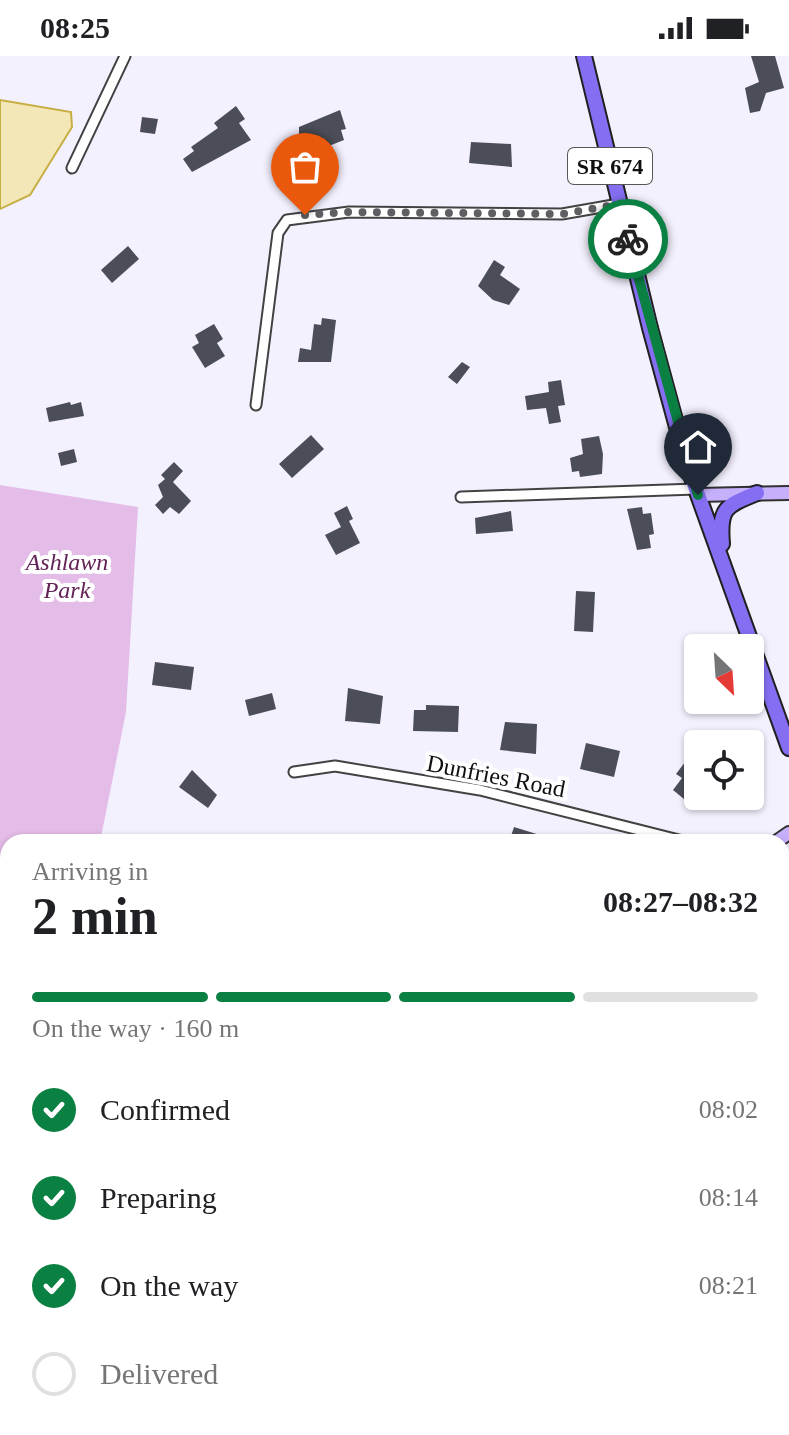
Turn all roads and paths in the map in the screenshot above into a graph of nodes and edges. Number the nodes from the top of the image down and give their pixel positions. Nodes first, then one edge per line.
1 (125, 56) edge
2 (584, 56) edge
3 (72, 168) dead end
4 (619, 204) junction
5 (256, 405) dead end
6 (697, 492) junction
7 (757, 493) junction
8 (789, 493) edge
9 (461, 497) dead end
10 (725, 568) junction
11 (789, 748) edge
12 (294, 772) dead end
13 (655, 834) edge

1 - 3 street
2 - 4 main road, SR 674
4 - 5 street
4 - 6 main road, SR 674
6 - 7 main road
6 - 9 street
6 - 10 main road, SR 674
7 - 8 main road
7 - 10 main road
10 - 11 main road, SR 674
12 - 13 street, Dunfries Road

